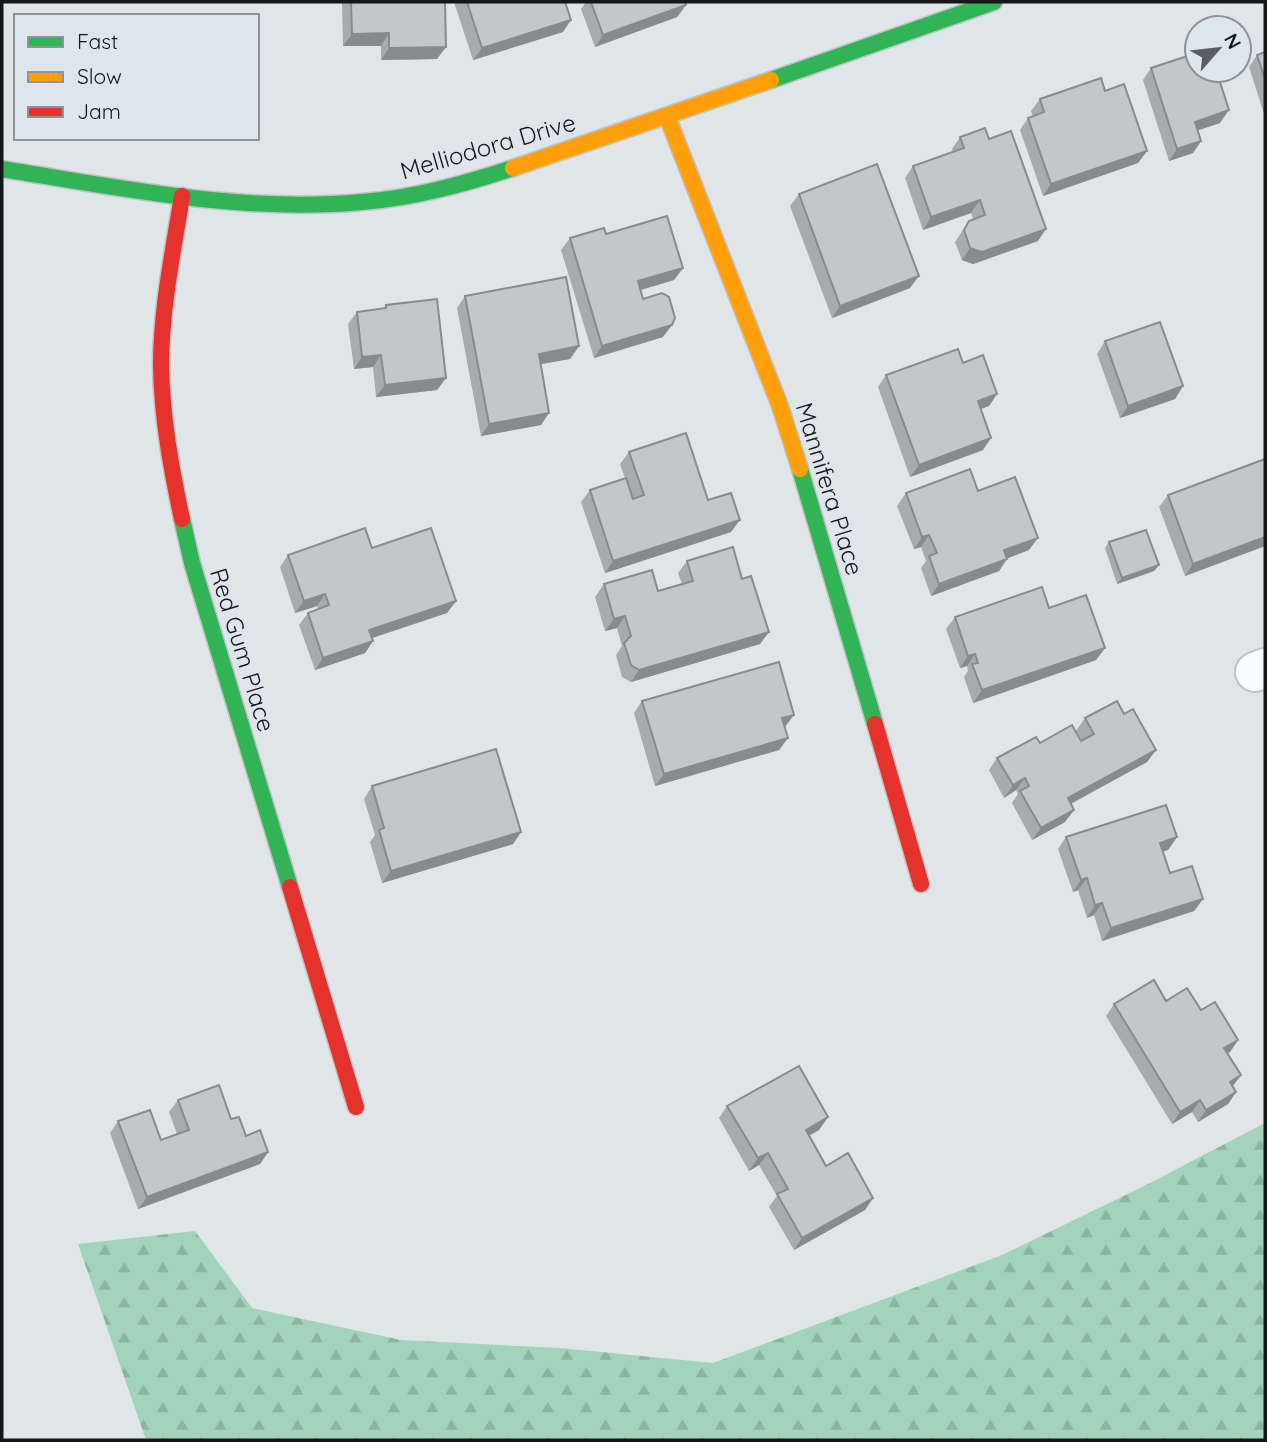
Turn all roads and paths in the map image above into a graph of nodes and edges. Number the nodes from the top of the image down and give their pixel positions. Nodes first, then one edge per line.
1 (994, 2) edge
2 (667, 116) junction
3 (2, 169) edge
4 (182, 196) junction
5 (921, 884) dead end
6 (356, 1107) dead end

1 - 2 street, Melliodora Drive
2 - 4 street, Melliodora Drive
2 - 5 street, Mannifera Place
3 - 4 street, Melliodora Drive
4 - 6 street, Red Gum Place

